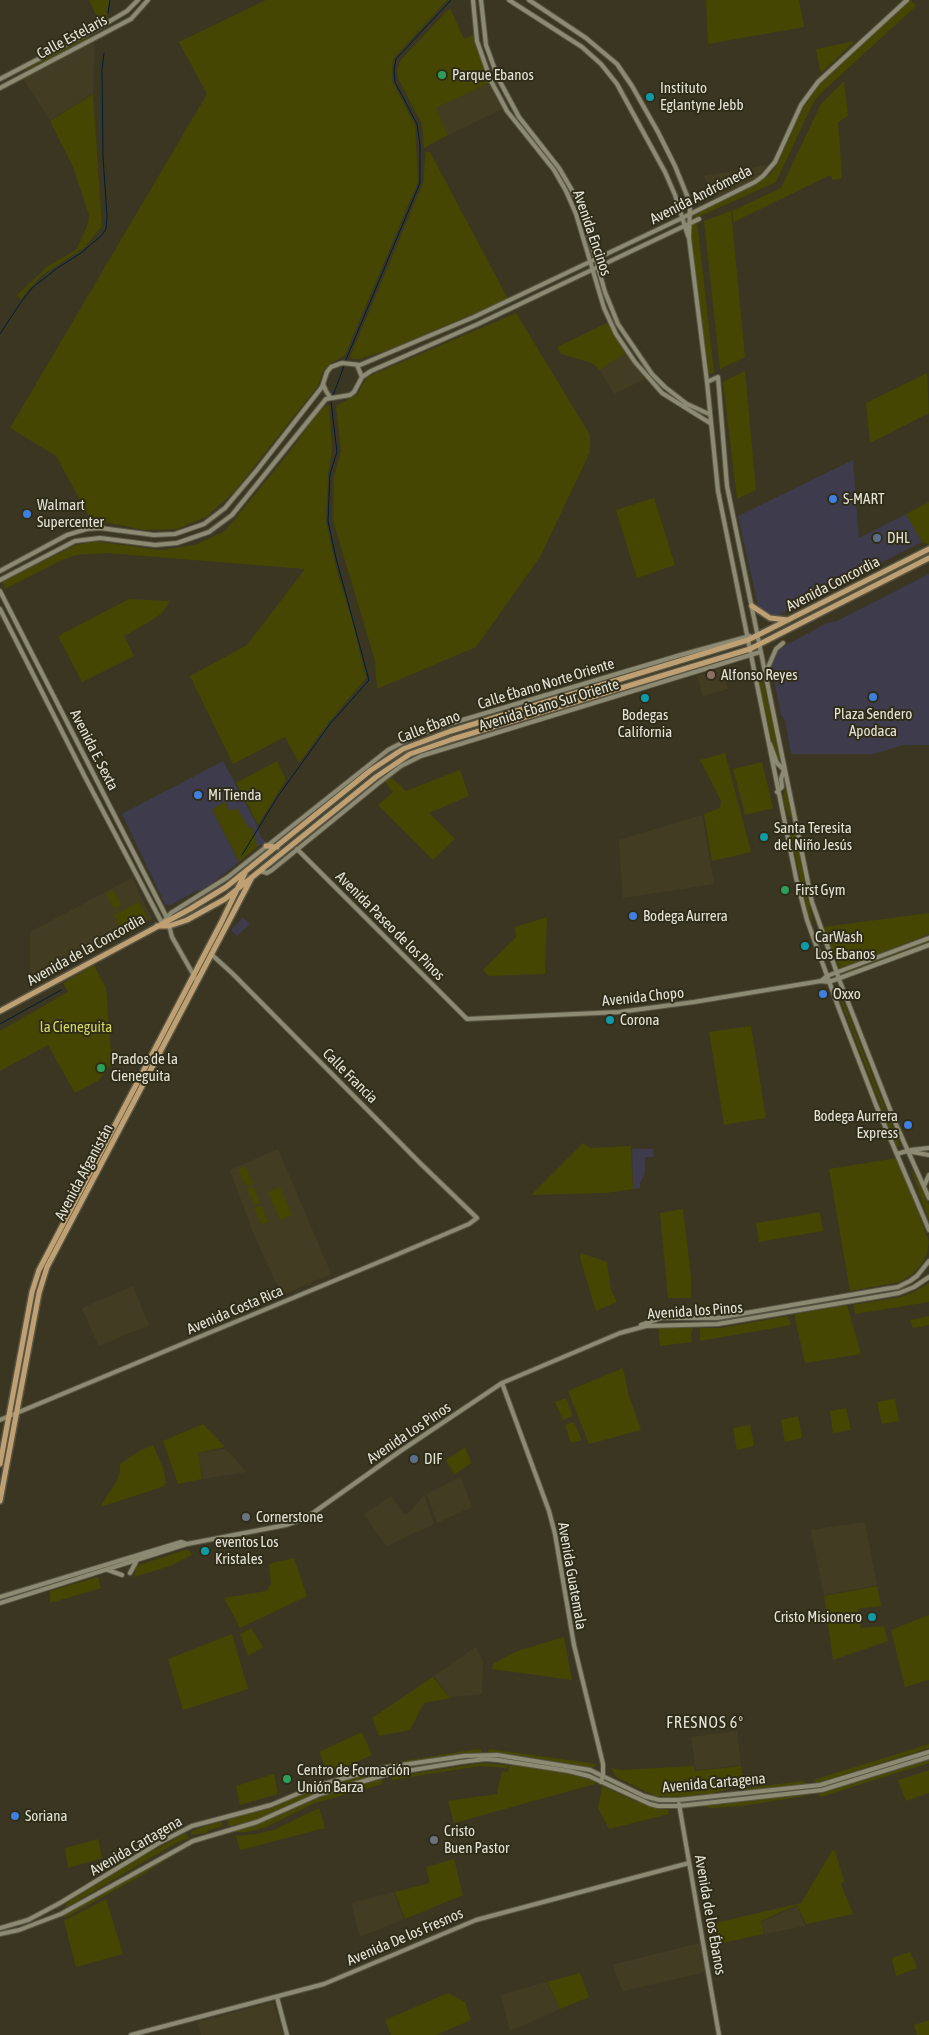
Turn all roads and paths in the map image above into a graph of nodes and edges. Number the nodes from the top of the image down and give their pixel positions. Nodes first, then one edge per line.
1 (138, 0) edge
2 (148, 0) edge
3 (473, 0) edge
4 (480, 0) edge
5 (510, 0) edge
6 (530, 0) edge
7 (907, 0) edge
8 (0, 79) edge
9 (0, 88) edge
10 (690, 204) junction
11 (700, 209) junction
12 (689, 214) junction
13 (682, 218) junction
14 (700, 218) dead end
15 (688, 224) junction
16 (684, 226) junction
17 (689, 238) junction
18 (596, 259) junction
19 (590, 262) junction
20 (598, 267) junction
21 (593, 270) junction
22 (356, 365) junction
23 (362, 378) junction
24 (324, 383) junction
25 (707, 385) junction
26 (330, 397) junction
27 (709, 414) junction
28 (710, 423) junction
29 (727, 486) junction
30 (717, 488) junction
31 (738, 533) junction
32 (727, 536) junction
33 (929, 549) edge
34 (929, 558) edge
35 (0, 571) edge
36 (0, 580) edge
37 (0, 590) edge
38 (752, 606) junction
39 (0, 609) edge
40 (788, 620) junction
41 (757, 636) junction
42 (747, 639) junction
43 (783, 643) dead end
44 (758, 645) junction
45 (750, 649) junction
46 (760, 652) junction
47 (751, 655) junction
48 (765, 674) junction
49 (768, 743) junction
50 (784, 770) junction
51 (777, 792) junction
52 (331, 817) junction
53 (292, 824) junction
54 (297, 830) junction
55 (266, 846) junction
56 (277, 847) junction
57 (298, 849) junction
58 (260, 871) junction
59 (245, 873) junction
60 (252, 878) junction
61 (239, 888) junction
62 (165, 924) junction
63 (929, 938) edge
64 (929, 945) edge
65 (206, 951) junction
66 (212, 955) junction
67 (837, 972) junction
68 (194, 975) junction
69 (827, 976) junction
70 (839, 979) junction
71 (198, 981) junction
72 (821, 981) junction
73 (829, 982) junction
74 (0, 1011) edge
75 (467, 1019) joint
76 (929, 1148) edge
77 (907, 1151) junction
78 (897, 1154) junction
79 (929, 1155) edge
80 (929, 1175) edge
81 (924, 1186) junction
82 (929, 1198) edge
83 (477, 1218) joint
84 (929, 1230) edge
85 (929, 1261) edge
86 (929, 1277) edge
87 (910, 1281) junction
88 (914, 1287) junction
89 (640, 1327) junction
90 (502, 1383) junction
91 (17, 1412) junction
92 (8, 1416) junction
93 (0, 1420) edge
94 (0, 1464) edge
95 (0, 1501) edge
96 (187, 1544) junction
97 (136, 1562) junction
98 (108, 1570) junction
99 (130, 1573) dead end
100 (122, 1575) dead end
101 (0, 1597) edge
102 (0, 1603) edge
103 (929, 1752) edge
104 (929, 1758) edge
105 (603, 1776) junction
106 (601, 1782) junction
107 (678, 1800) junction
108 (679, 1806) junction
109 (689, 1863) junction
110 (65, 1900) junction
111 (47, 1910) junction
112 (66, 1911) junction
113 (53, 1917) junction
114 (0, 1928) edge
115 (0, 1934) edge
116 (277, 1997) junction
117 (131, 2035) edge
118 (287, 2035) edge
119 (719, 2035) edge

1 - 8 street, Calle Estelaris
2 - 9 street, Calle Estelaris
3 - 19 street, Avenida Encinos
4 - 18 street, Avenida Encinos
5 - 13 street
6 - 10 street
7 - 11 street, Avenida Andrómeda
10 - 11 street
10 - 12 street
11 - 12 street, Avenida Andrómeda
12 - 13 street, Avenida Andrómeda
12 - 15 street
13 - 16 street
13 - 18 street, Avenida Andrómeda
14 - 15 street, Avenida Andrómeda
15 - 16 street, Avenida Andrómeda
15 - 17 street
16 - 17 street
16 - 20 street, Avenida Andrómeda
17 - 25 street
18 - 19 street, Avenida Andrómeda
18 - 20 street, Avenida Encinos
19 - 21 street, Avenida Encinos
19 - 22 street, Avenida Andrómeda
20 - 21 street, Avenida Andrómeda
20 - 27 street, Avenida Encinos
21 - 23 street, Avenida Andrómeda
21 - 28 street, Avenida Encinos
22 - 23 street
22 - 24 street
23 - 26 street
24 - 26 street
24 - 35 street
25 - 27 street
25 - 29 street
26 - 36 street
27 - 28 street
28 - 30 street
29 - 30 street
29 - 31 street
30 - 32 street
31 - 32 street
31 - 38 street
32 - 42 street
33 - 40 main road, Avenida Concordia
34 - 44 main road, Avenida Concordia
37 - 62 street, Avenida E. Sexta
38 - 40 main road
38 - 41 street
39 - 62 street, Avenida E. Sexta
40 - 41 main road, Avenida Concordia
41 - 42 main road, Avenida Concordia
41 - 44 street
42 - 45 street
42 - 53 street, Calle Ébano Norte Oriente
42 - 54 main road, Calle Ébano
43 - 48 street
44 - 45 main road, Avenida Concordia
44 - 46 street
45 - 47 street
45 - 52 main road, Calle Ébano
46 - 47 street, Avenida Ébano Sur Oriente
46 - 48 street
47 - 49 street
47 - 52 street, Avenida Ébano Sur Oriente
48 - 50 street
49 - 50 street
49 - 51 street
50 - 51 street
50 - 67 street
51 - 69 street
52 - 57 street, Avenida Ébano Sur Oriente
52 - 58 main road, Calle Ébano
53 - 54 main road
53 - 55 street, Calle Ébano Norte Oriente
54 - 56 main road, Calle Ébano
55 - 56 main road
55 - 62 street, Calle Ébano Norte Oriente
56 - 59 main road, Calle Ébano
57 - 58 street, Avenida Ébano Sur Oriente
57 - 75 street, Avenida Paseo de los Pinos
58 - 60 main road, Calle Ébano
59 - 61 main road, Avenida Afganistán
59 - 62 main road, Calle Ébano
60 - 61 main road, Calle Ébano
60 - 66 main road, Avenida Afganistán
61 - 62 main road, Calle Ébano
61 - 65 main road, Avenida Afganistán
62 - 68 street
62 - 74 main road, Avenida de la Concordia
63 - 67 street
64 - 70 street, Avenida Chopo
65 - 66 street, Calle Francia
65 - 68 main road, Avenida Afganistán
66 - 71 main road, Avenida Afganistán
66 - 83 street, Calle Francia
67 - 69 street
67 - 70 street
68 - 71 street
68 - 92 main road, Avenida Afganistán
69 - 72 street
69 - 73 street
70 - 73 street, Avenida Chopo
70 - 77 street
71 - 91 main road, Avenida Afganistán
72 - 73 street, Avenida Chopo
72 - 75 street, Avenida Chopo
73 - 78 street
76 - 77 street
77 - 78 street
77 - 79 street
77 - 81 street
78 - 84 street
80 - 81 street
81 - 82 street
83 - 91 street, Avenida Costa Rica
85 - 87 street, Avenida los Pinos
86 - 88 street, Avenida los Pinos
87 - 88 street
87 - 89 street, Avenida los Pinos
88 - 89 street, Avenida los Pinos
89 - 90 street, Avenida Los Pinos
90 - 96 street, Avenida Los Pinos
90 - 105 street, Avenida Guatemala
91 - 92 street, Avenida Costa Rica
91 - 95 main road, Avenida Afganistán
92 - 93 street, Avenida Costa Rica
92 - 94 main road, Avenida Afganistán
96 - 97 street, Avenida Los Pinos
96 - 101 street, Avenida Los Pinos
97 - 98 street, Avenida Los Pinos
97 - 99 street
98 - 100 street
98 - 102 street, Avenida Los Pinos
103 - 107 street, Avenida Cartagena
104 - 108 street, Avenida Cartagena
105 - 106 street
105 - 107 street, Avenida Cartagena
105 - 110 street, Avenida Cartagena
106 - 108 street, Avenida Cartagena
106 - 112 street, Avenida Cartagena
107 - 108 street, Avenida de los Ébanos
108 - 109 street, Avenida de los Ébanos
109 - 116 street, Avenida De los Fresnos
109 - 119 street, Avenida de los Ébanos
110 - 111 street, Avenida Cartagena
110 - 112 street
111 - 113 street
111 - 114 street, Avenida Cartagena
112 - 113 street, Avenida Cartagena
113 - 115 street, Avenida Cartagena
116 - 117 street, Avenida De los Fresnos
116 - 118 street

